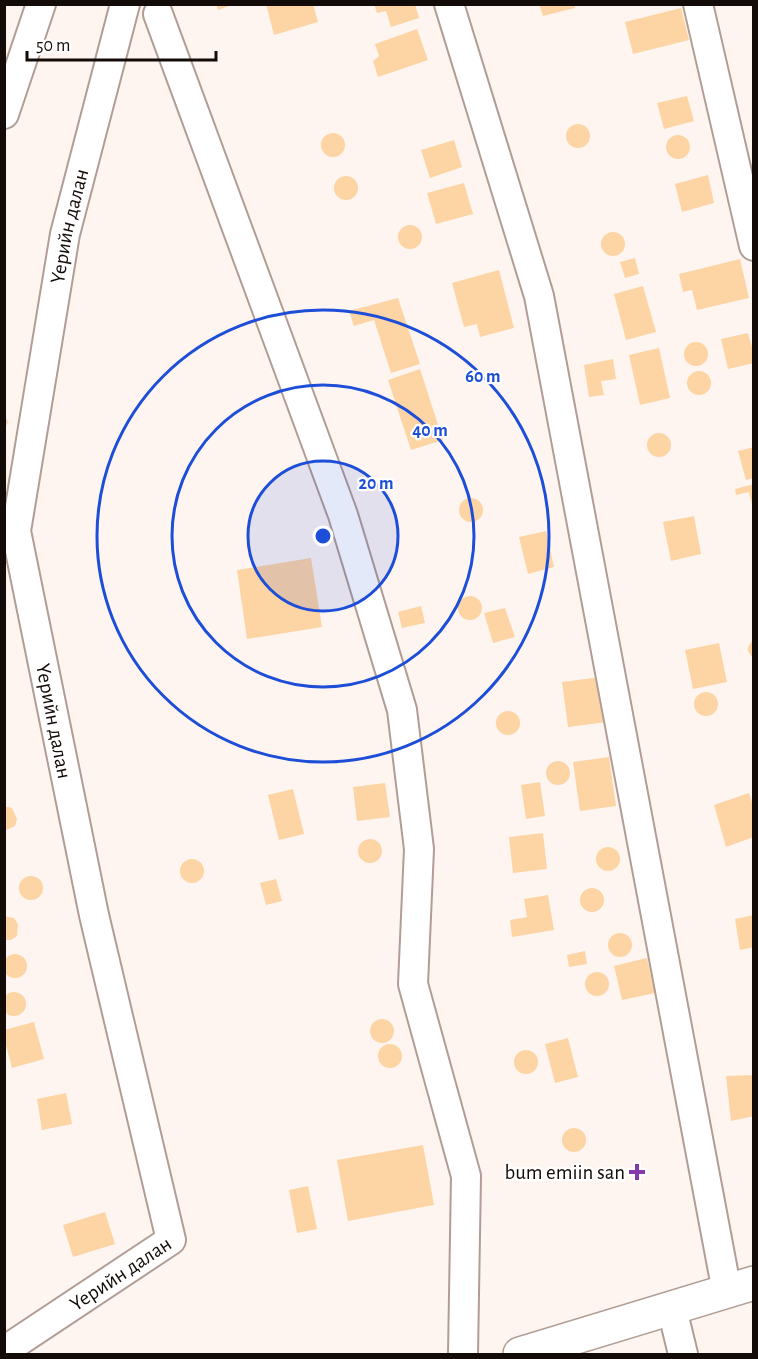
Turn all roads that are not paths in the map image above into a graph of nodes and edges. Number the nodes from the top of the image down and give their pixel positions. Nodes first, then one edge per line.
1 (41, 4) edge
2 (125, 4) edge
3 (449, 4) edge
4 (698, 4) edge
5 (158, 14) dead end
6 (4, 114) edge
7 (753, 246) edge
8 (740, 1288) edge
9 (672, 1309) junction
10 (4, 1351) edge
11 (463, 1354) edge
12 (520, 1354) edge
13 (684, 1354) edge

1 - 6 street
2 - 10 street, Үерийн далан
3 - 8 street
4 - 7 street
5 - 11 street
8 - 9 street
9 - 12 street
9 - 13 street

